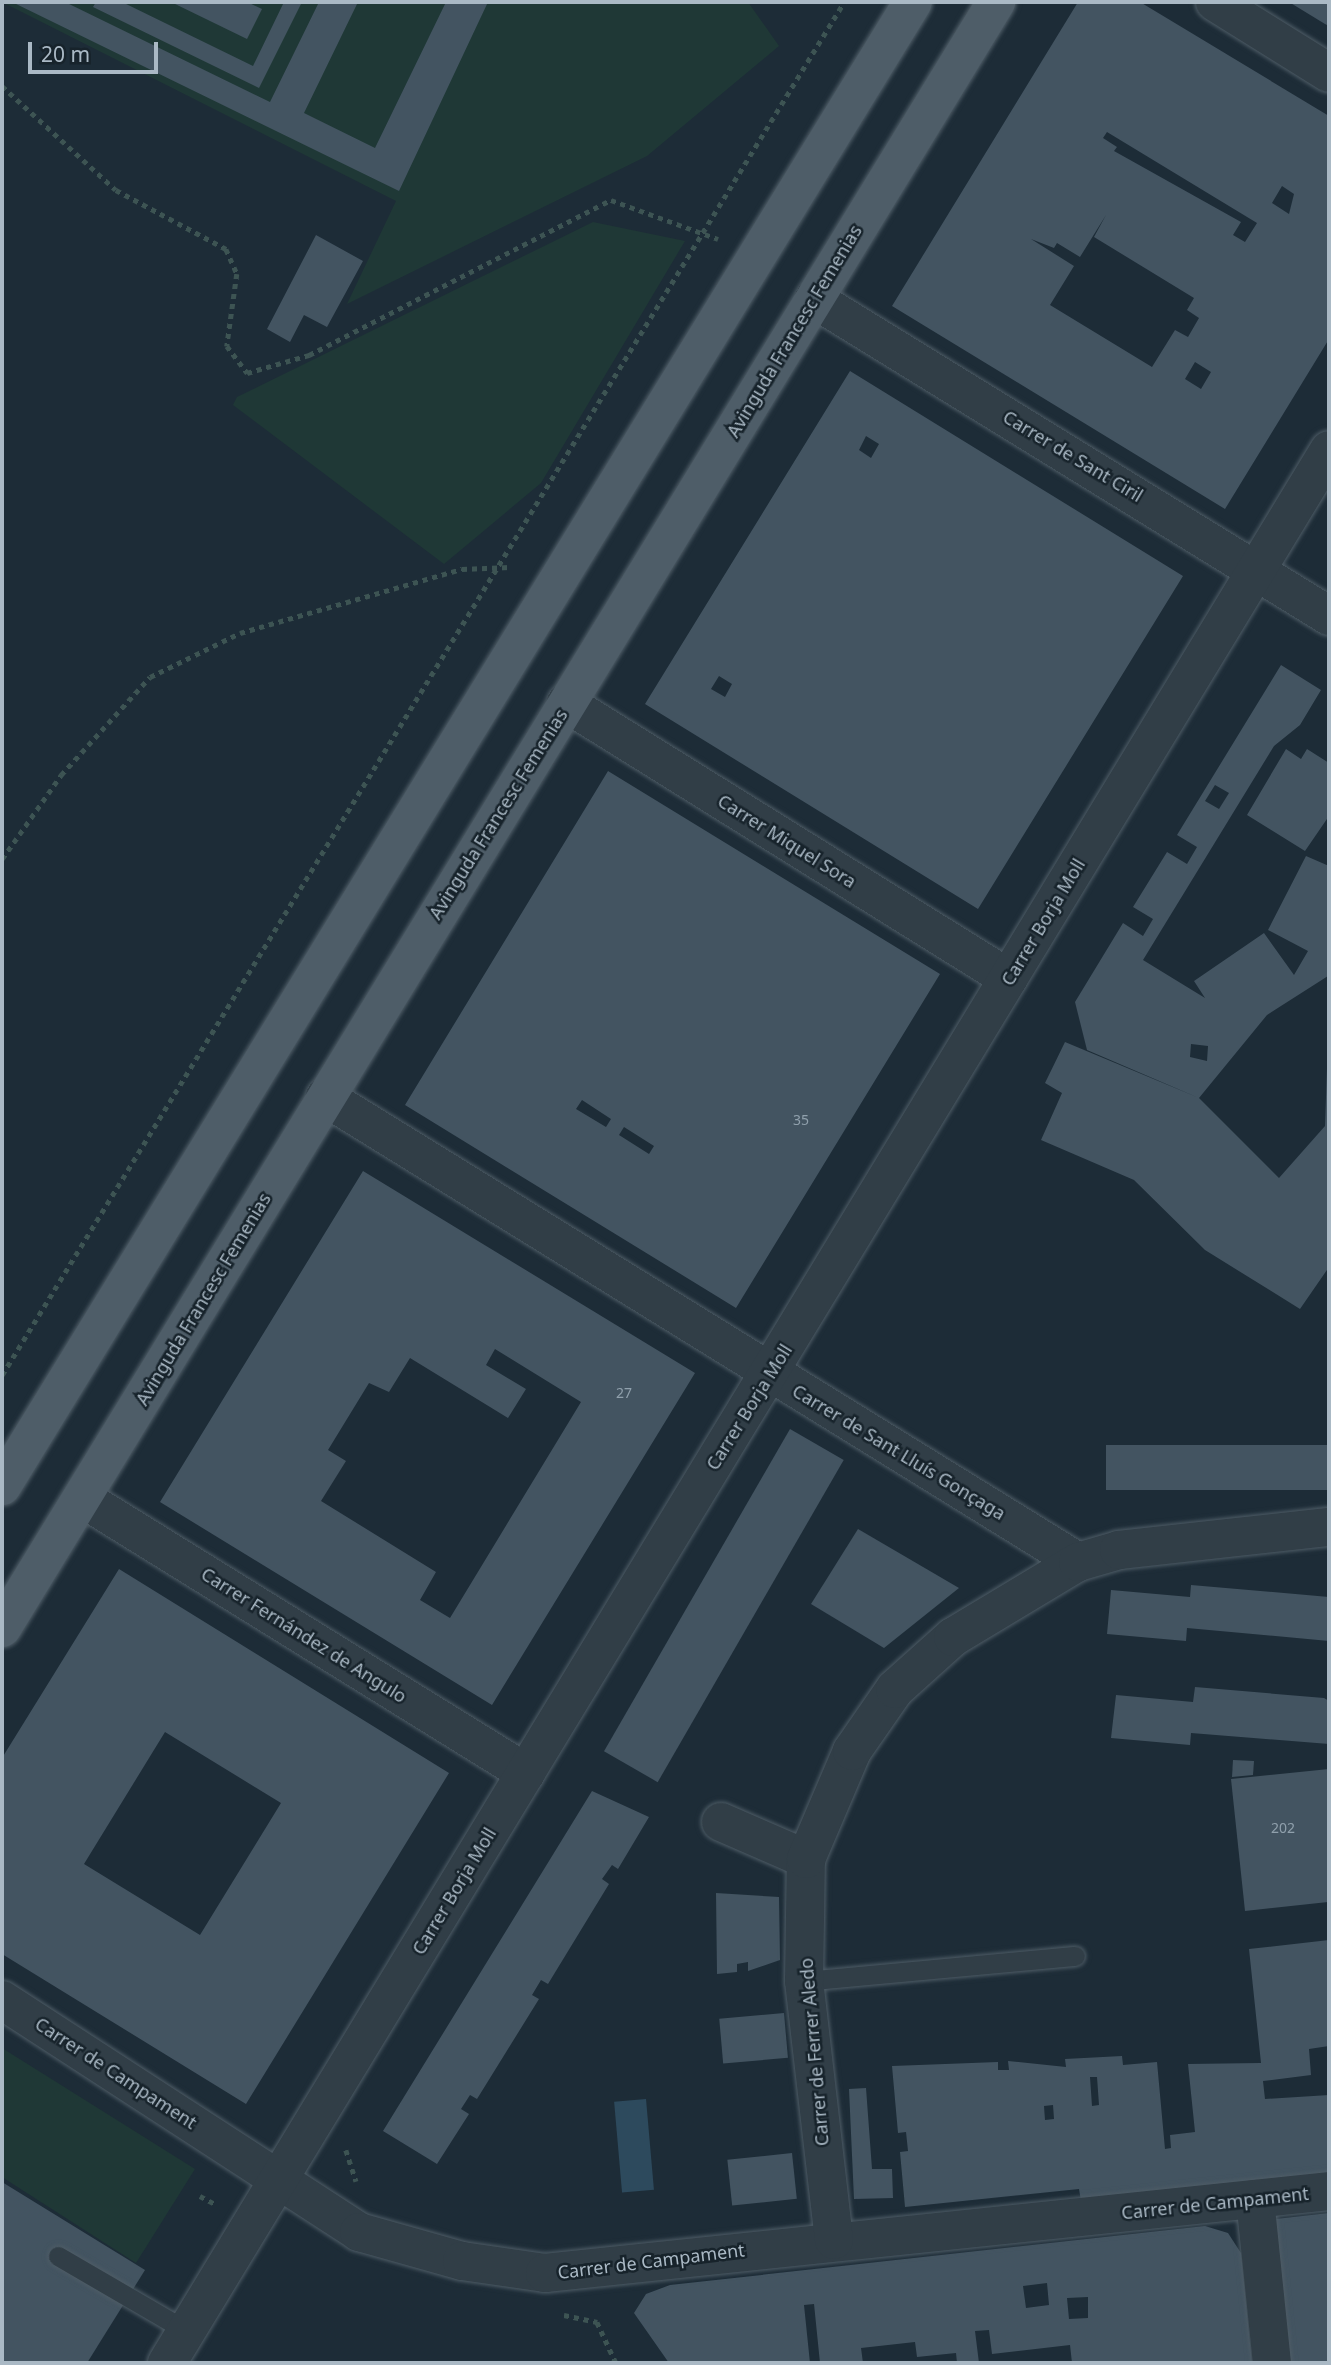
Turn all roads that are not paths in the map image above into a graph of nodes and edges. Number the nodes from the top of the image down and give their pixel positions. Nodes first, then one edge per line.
1 (913, 2) edge
2 (996, 2) edge
3 (1214, 2) edge
4 (1329, 73) edge
5 (814, 299) junction
6 (1329, 450) edge
7 (1258, 569) junction
8 (1329, 616) edge
9 (566, 703) junction
10 (1008, 978) junction
11 (325, 1097) junction
12 (771, 1374) junction
13 (2, 1486) edge
14 (82, 1498) junction
15 (1329, 1527) edge
16 (1078, 1562) junction
17 (2, 1628) edge
18 (526, 1773) junction
19 (721, 1822) dead end
20 (806, 1859) junction
21 (1075, 1955) dead end
22 (804, 1980) junction
23 (2, 2000) edge
24 (278, 2180) junction
25 (1329, 2191) edge
26 (1255, 2199) junction
27 (834, 2240) junction
28 (58, 2256) dead end
29 (187, 2331) junction
30 (167, 2363) edge
31 (1272, 2363) edge

1 - 13 main road
2 - 5 main road, Avinguda Francesc Femenias
3 - 4 street
5 - 7 street, Carrer de Sant Ciril
5 - 9 main road, Avinguda Francesc Femenias
6 - 7 street, Carrer Borja Moll
7 - 8 street, Carrer de Sant Ciril
7 - 10 street, Carrer Borja Moll
9 - 10 street, Carrer Miquel Sora
9 - 11 main road, Avinguda Francesc Femenias
10 - 12 street, Carrer Borja Moll
11 - 12 street, Carrer de Sant Lluís Gonçaga
11 - 14 main road, Avinguda Francesc Femenias
12 - 16 street, Carrer de Sant Lluís Gonçaga
12 - 18 street, Carrer Borja Moll
14 - 17 main road, Avinguda Francesc Femenias
14 - 18 street, Carrer Fernández de Angulo
15 - 16 street
16 - 20 street, Carrer de Ferrer Aledo
18 - 24 street, Carrer Borja Moll
19 - 20 street
20 - 22 street, Carrer de Ferrer Aledo
21 - 22 lane
22 - 27 street, Carrer de Ferrer Aledo
23 - 24 street, Carrer de Campament
24 - 27 street, Carrer de Campament
24 - 29 street, Carrer Borja Moll
25 - 26 street, Carrer de Campament
26 - 27 street, Carrer de Campament
26 - 31 street
28 - 29 lane
29 - 30 street, Carrer Borja Moll

